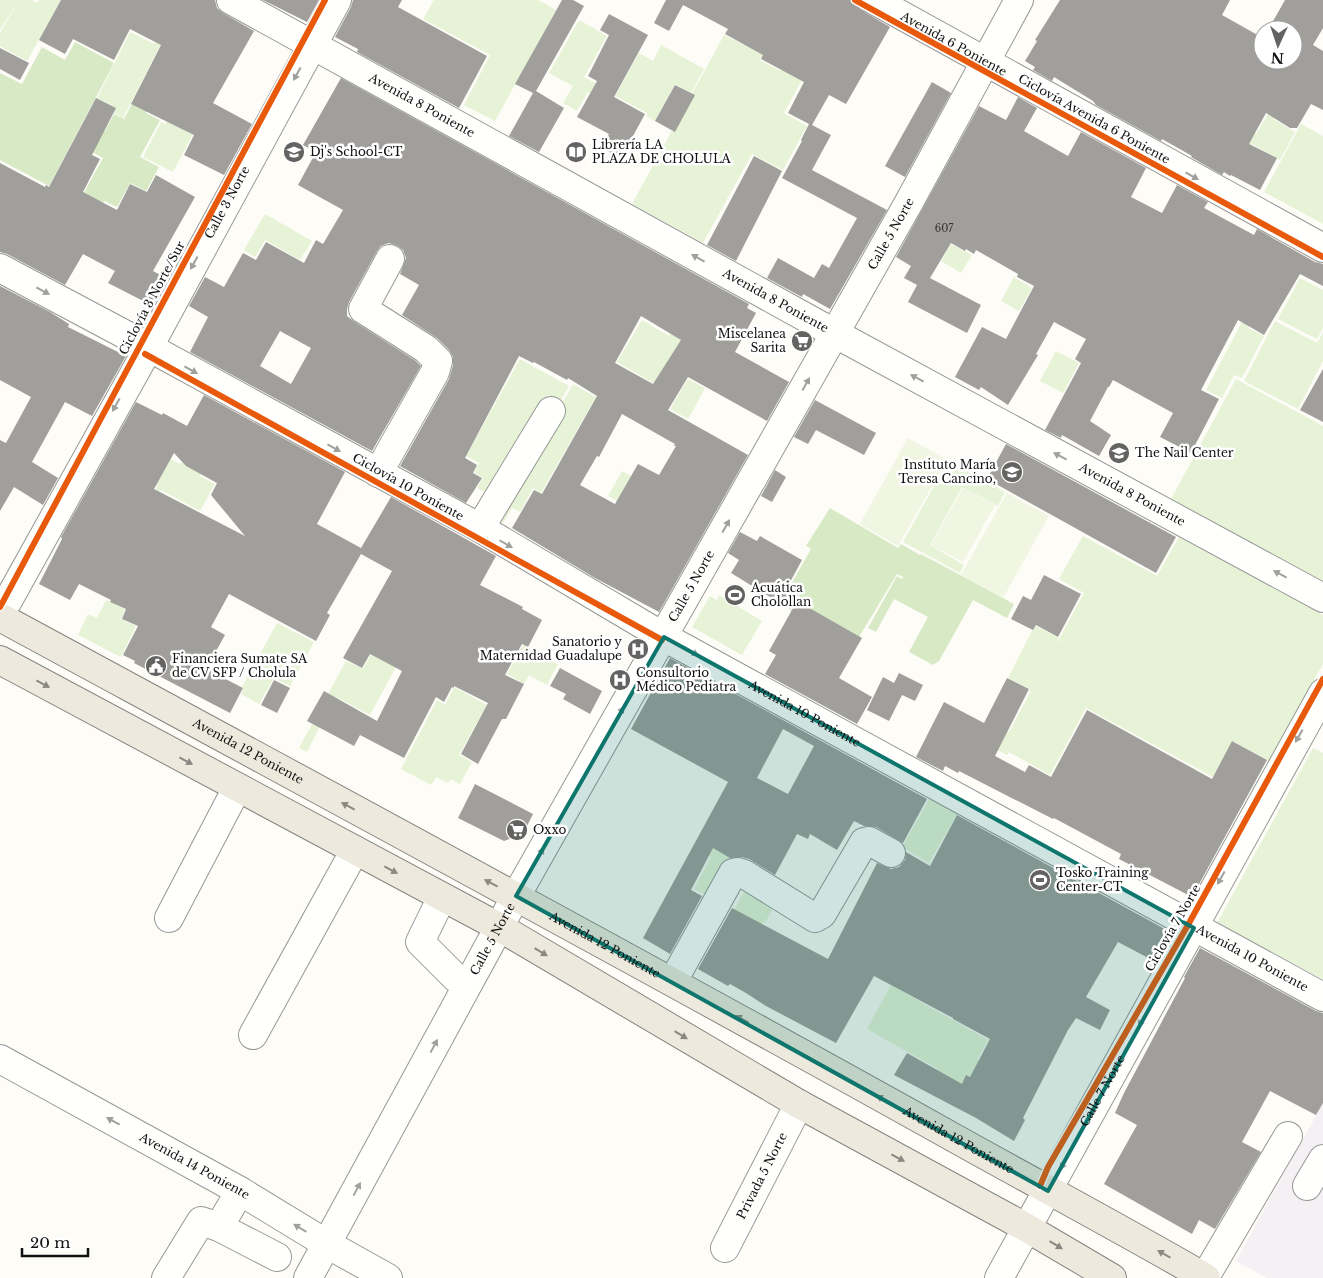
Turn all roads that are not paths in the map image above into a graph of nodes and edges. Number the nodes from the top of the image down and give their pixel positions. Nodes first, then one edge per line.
1 (231, 0) edge
2 (337, 0) edge
3 (874, 0) edge
4 (1019, 0) edge
5 (313, 45) junction
6 (985, 61) junction
7 (1323, 248) edge
8 (390, 259) dead end
9 (0, 268) edge
10 (834, 333) junction
11 (148, 347) junction
12 (551, 411) dead end
13 (378, 473) junction
14 (480, 528) junction
15 (1323, 598) edge
16 (0, 616) edge
17 (664, 636) junction
18 (0, 660) edge
19 (1323, 693) edge
20 (237, 788) junction
21 (355, 850) junction
22 (891, 853) dead end
23 (516, 896) junction
24 (442, 897) junction
25 (169, 918) dead end
26 (499, 928) junction
27 (1194, 928) junction
28 (672, 981) junction
29 (467, 983) junction
30 (1323, 997) edge
31 (253, 1036) dead end
32 (0, 1059) edge
33 (799, 1104) junction
34 (1288, 1136) dead end
35 (1323, 1159) edge
36 (1307, 1186) dead end
37 (240, 1191) junction
38 (1048, 1191) junction
39 (219, 1227) junction
40 (1027, 1228) junction
41 (327, 1244) junction
42 (725, 1248) dead end
43 (276, 1257) dead end
44 (166, 1278) edge
45 (308, 1278) edge
46 (388, 1278) edge
47 (999, 1278) edge
48 (1112, 1278) edge
49 (1205, 1278) edge

1 - 5 street, Avenida 8 Poniente
2 - 5 street, Calle 3 Norte
3 - 6 street, Avenida 6 Poniente
4 - 6 street, Calle 5 Norte
10 -> 5 street, Avenida 8 Poniente
5 -> 11 street, Calle 3 Norte
6 -> 7 street, Avenida 6 Poniente
6 - 10 street, Calle 5 Norte
8 - 13 street
9 -> 11 street, Avenida 10 Poniente
15 -> 10 street, Avenida 8 Poniente
17 -> 10 street, Calle 5 Norte
11 -> 13 street, Avenida 10 Poniente
11 -> 16 street, Calle 3 Norte
12 - 14 street
13 - 14 street, Avenida 10 Poniente
14 -> 17 street, Avenida 10 Poniente
23 -> 16 main road, Avenida 12 Poniente
23 -> 17 street, Calle 5 Norte
17 -> 27 street, Avenida 10 Poniente
18 -> 20 main road
19 -> 27 street, Calle 7 Norte
20 - 21 main road
20 - 25 street
21 -> 24 main road
21 - 31 street
22 - 28 street
23 - 26 street, Calle 5 Norte
23 - 28 main road, Avenida 12 Poniente
24 - 26 main road
24 - 29 street
26 - 29 street, Calle 5 Norte
26 -> 33 main road
27 - 30 street, Avenida 10 Poniente
27 -> 38 street, Calle 7 Norte
38 -> 28 main road, Avenida 12 Poniente
41 -> 29 street, Calle 5 Norte
37 -> 32 street, Avenida 14 Poniente
33 -> 40 main road
33 - 42 street, Privada 5 Norte
34 - 49 street
35 - 36 street
37 - 39 street
41 -> 37 street, Avenida 14 Poniente
38 - 40 street, Calle 7 Norte
49 -> 38 main road, Avenida 12 Poniente
39 - 43 street
39 - 44 street
40 - 47 street, Calle 7 Norte
40 -> 48 main road
41 - 45 street, Calle 5 Norte
41 - 46 street, Avenida 14 Poniente

